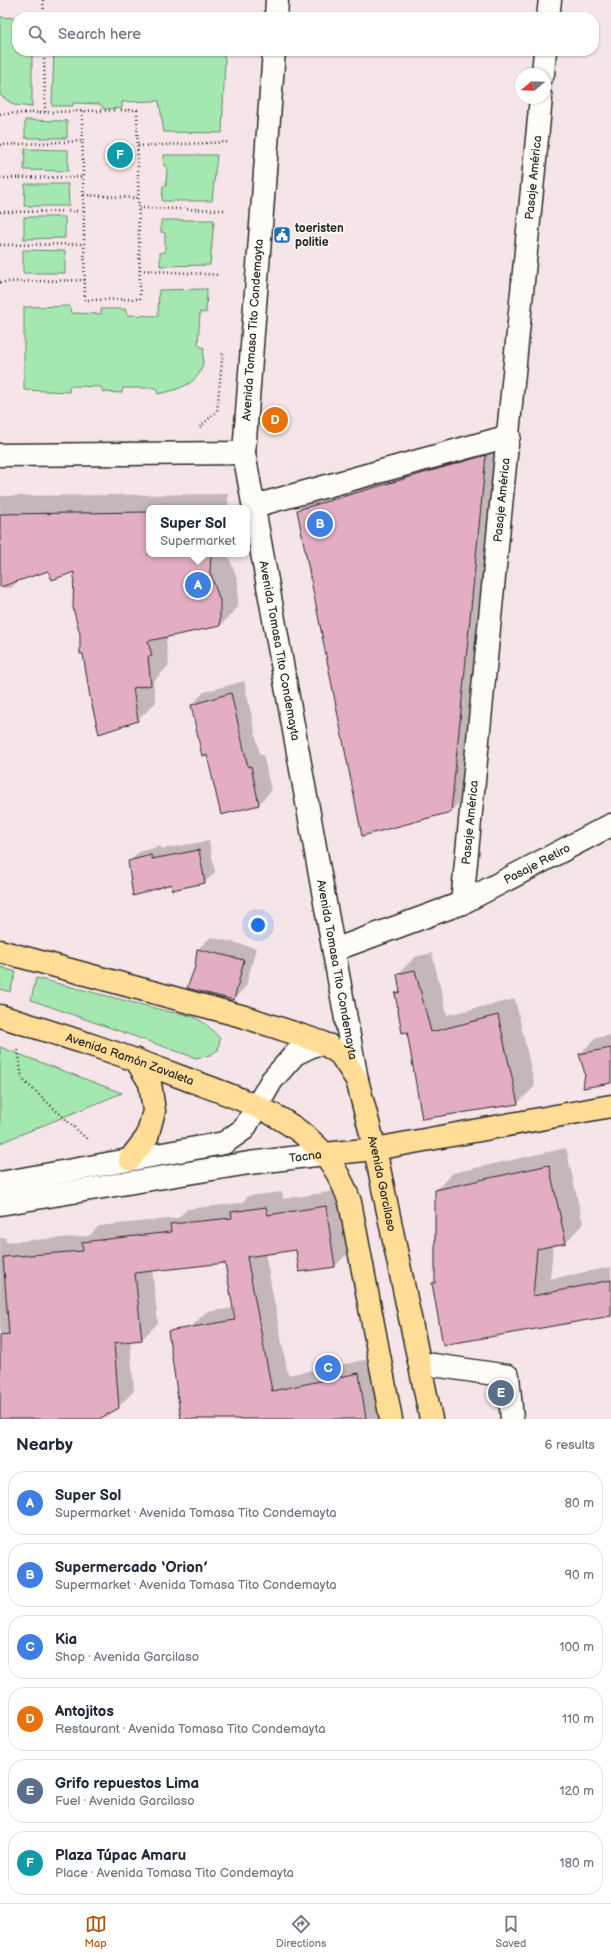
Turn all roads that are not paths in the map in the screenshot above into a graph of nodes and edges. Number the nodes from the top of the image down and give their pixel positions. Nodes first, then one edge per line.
1 (278, 0) edge
2 (550, 0) edge
3 (277, 12) edge
4 (549, 12) edge
5 (274, 56) edge
6 (545, 56) edge
7 (544, 68) edge
8 (539, 104) edge
9 (509, 436) junction
10 (244, 453) junction
11 (0, 455) edge
12 (254, 506) junction
13 (611, 825) edge
14 (462, 903) junction
15 (334, 950) junction
16 (0, 951) edge
17 (6, 1018) edge
18 (328, 1045) junction
19 (136, 1060) junction
20 (358, 1080) junction
21 (611, 1106) edge
22 (258, 1107) junction
23 (376, 1148) junction
24 (324, 1154) junction
25 (124, 1160) junction
26 (0, 1183) edge
27 (0, 1204) edge
28 (420, 1363) junction
29 (391, 1419) edge
30 (431, 1419) edge
31 (512, 1419) edge

1 - 3 street
2 - 4 street
5 - 10 street, Avenida Tomasa Tito Condemayta
6 - 7 street
8 - 9 street, Pasaje América
9 - 12 street
9 - 14 street, Pasaje América
10 - 11 street
10 - 12 street, Avenida Tomasa Tito Condemayta
12 - 15 street, Avenida Tomasa Tito Condemayta
13 - 14 street, Pasaje Retiro
14 - 15 street, Pasaje Retiro
15 - 20 street, Avenida Tomasa Tito Condemayta
16 - 18 main road, Avenida Garcilaso
17 - 19 main road, Avenida Ramón Zavaleta
18 - 20 main road, Avenida Garcilaso
18 - 22 street
19 - 22 main road, Avenida Ramón Zavaleta
19 - 25 main road
20 - 23 main road, Avenida Garcilaso
21 - 23 main road, Tacna
22 - 24 main road, Tacna
22 - 25 street
23 - 24 main road, Tacna
23 - 28 main road, Avenida Garcilaso
24 - 27 street, Tacna
24 - 29 main road
25 - 26 street
28 - 30 main road, Avenida Garcilaso
28 - 31 street

